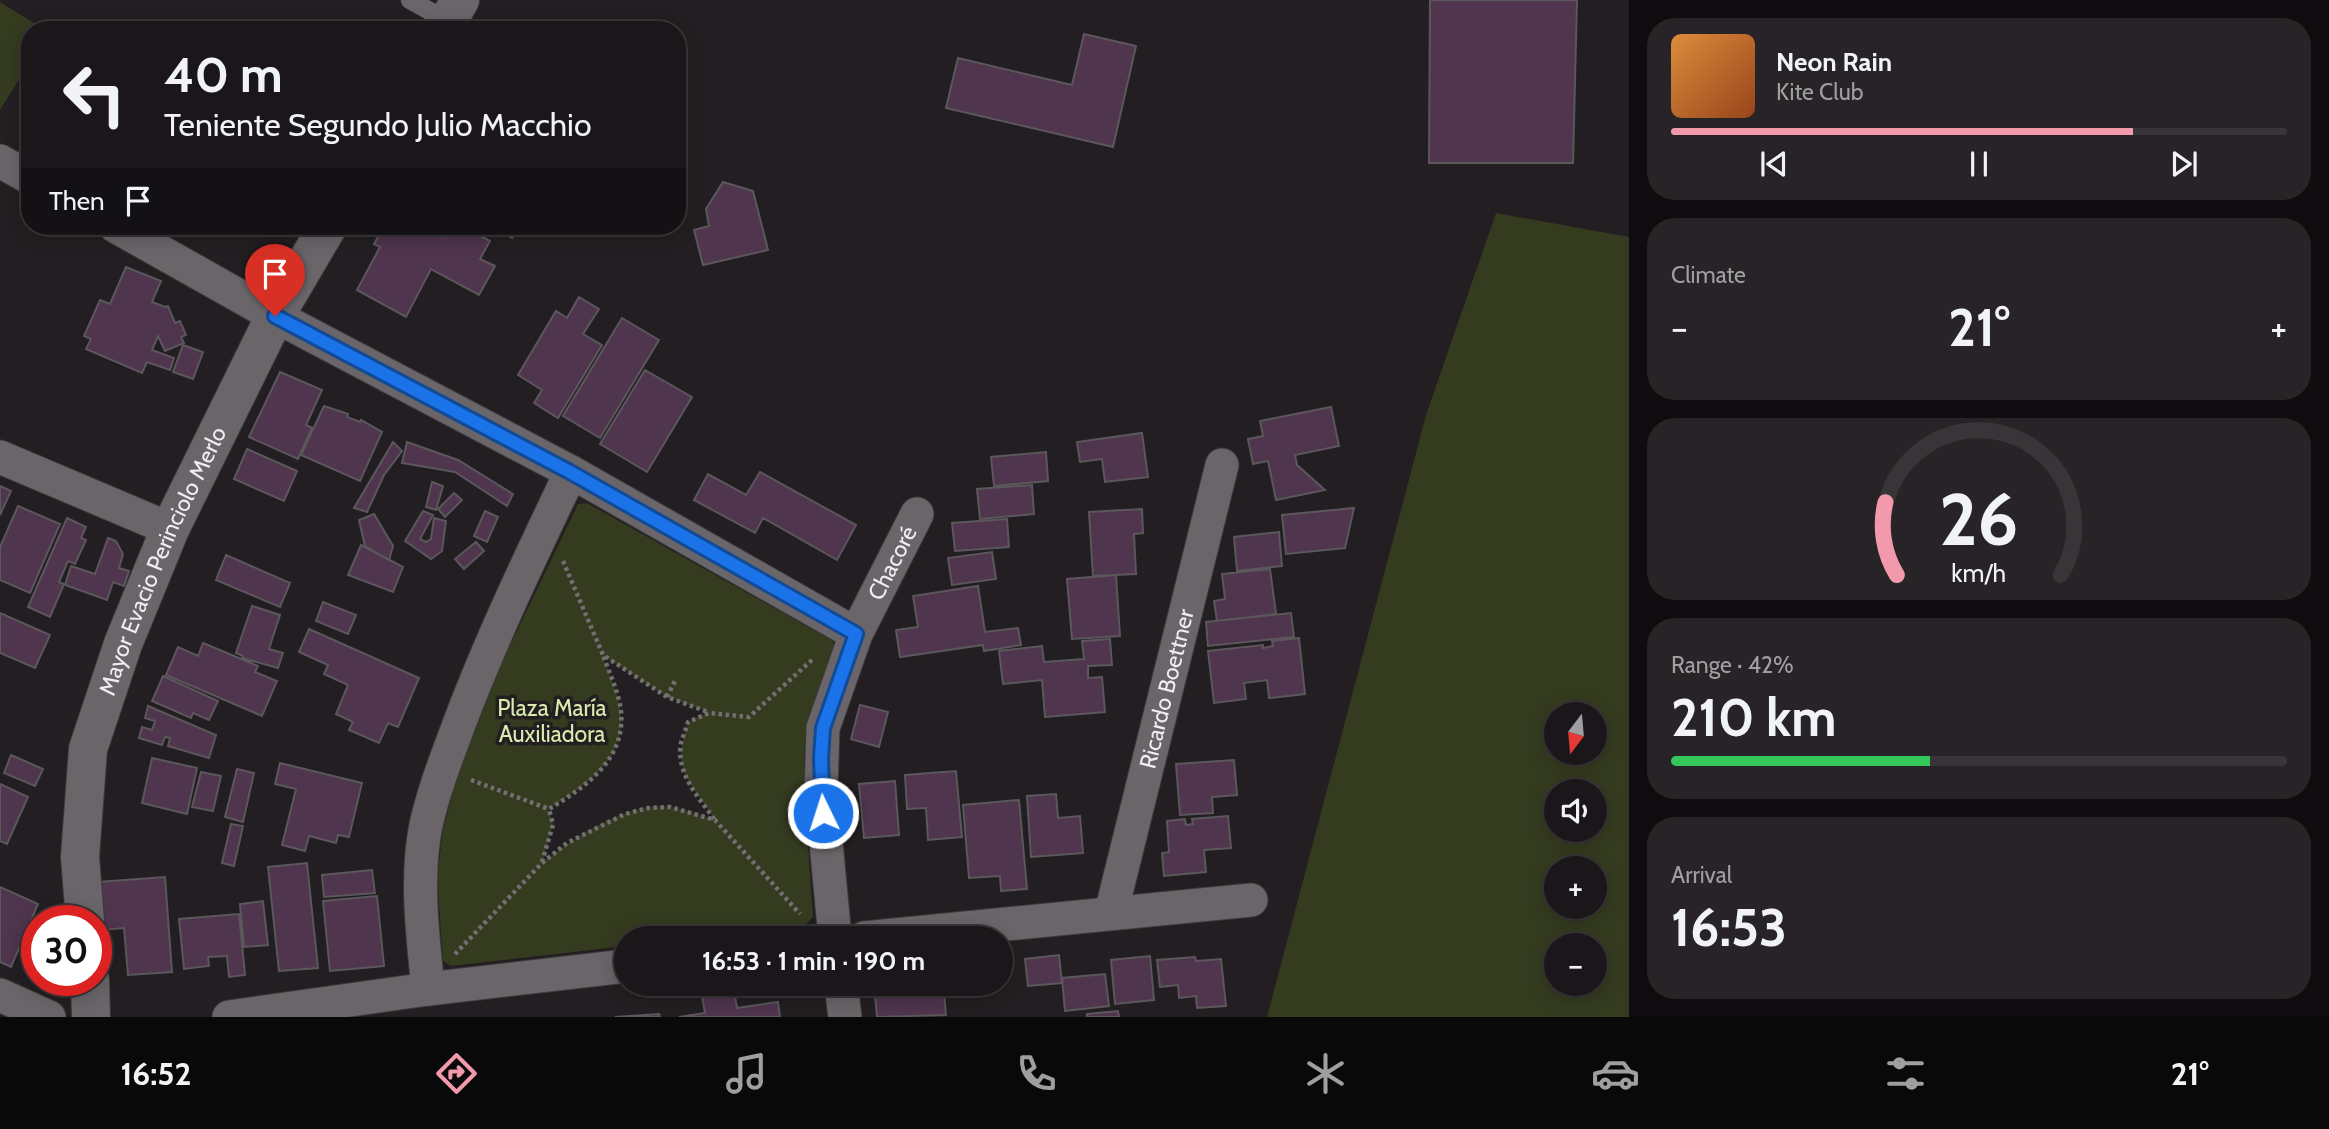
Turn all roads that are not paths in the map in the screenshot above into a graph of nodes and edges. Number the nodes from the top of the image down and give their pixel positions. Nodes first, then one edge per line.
1 (410, 0) edge
2 (450, 17) edge
3 (0, 161) edge
4 (21, 173) edge
5 (131, 235) edge
6 (323, 235) edge
7 (275, 316) junction
8 (0, 457) edge
9 (1222, 465) dead end
10 (570, 472) junction
11 (917, 514) dead end
12 (170, 529) junction
13 (856, 634) junction
14 (1251, 900) dead end
15 (84, 905) edge
16 (1111, 913) junction
17 (834, 926) edge
18 (983, 926) edge
19 (614, 967) edge
20 (428, 989) junction
21 (0, 995) edge
22 (90, 996) edge
23 (842, 996) edge
24 (49, 1017) edge
25 (91, 1017) edge
26 (229, 1017) edge
27 (845, 1017) edge

1 - 2 lane
3 - 4 street
5 - 7 street
6 - 7 street, Mayor Evacio Perinciolo Merlo
7 - 10 street
7 - 12 street, Mayor Evacio Perinciolo Merlo
8 - 12 street
9 - 16 street, Ricardo Boettner
10 - 13 street
10 - 20 street
11 - 13 street, Chacoré
12 - 15 street, Mayor Evacio Perinciolo Merlo
13 - 17 street, Chacoré
14 - 16 street
16 - 18 street
19 - 20 street
20 - 26 street
21 - 24 street
22 - 25 street
23 - 27 street

